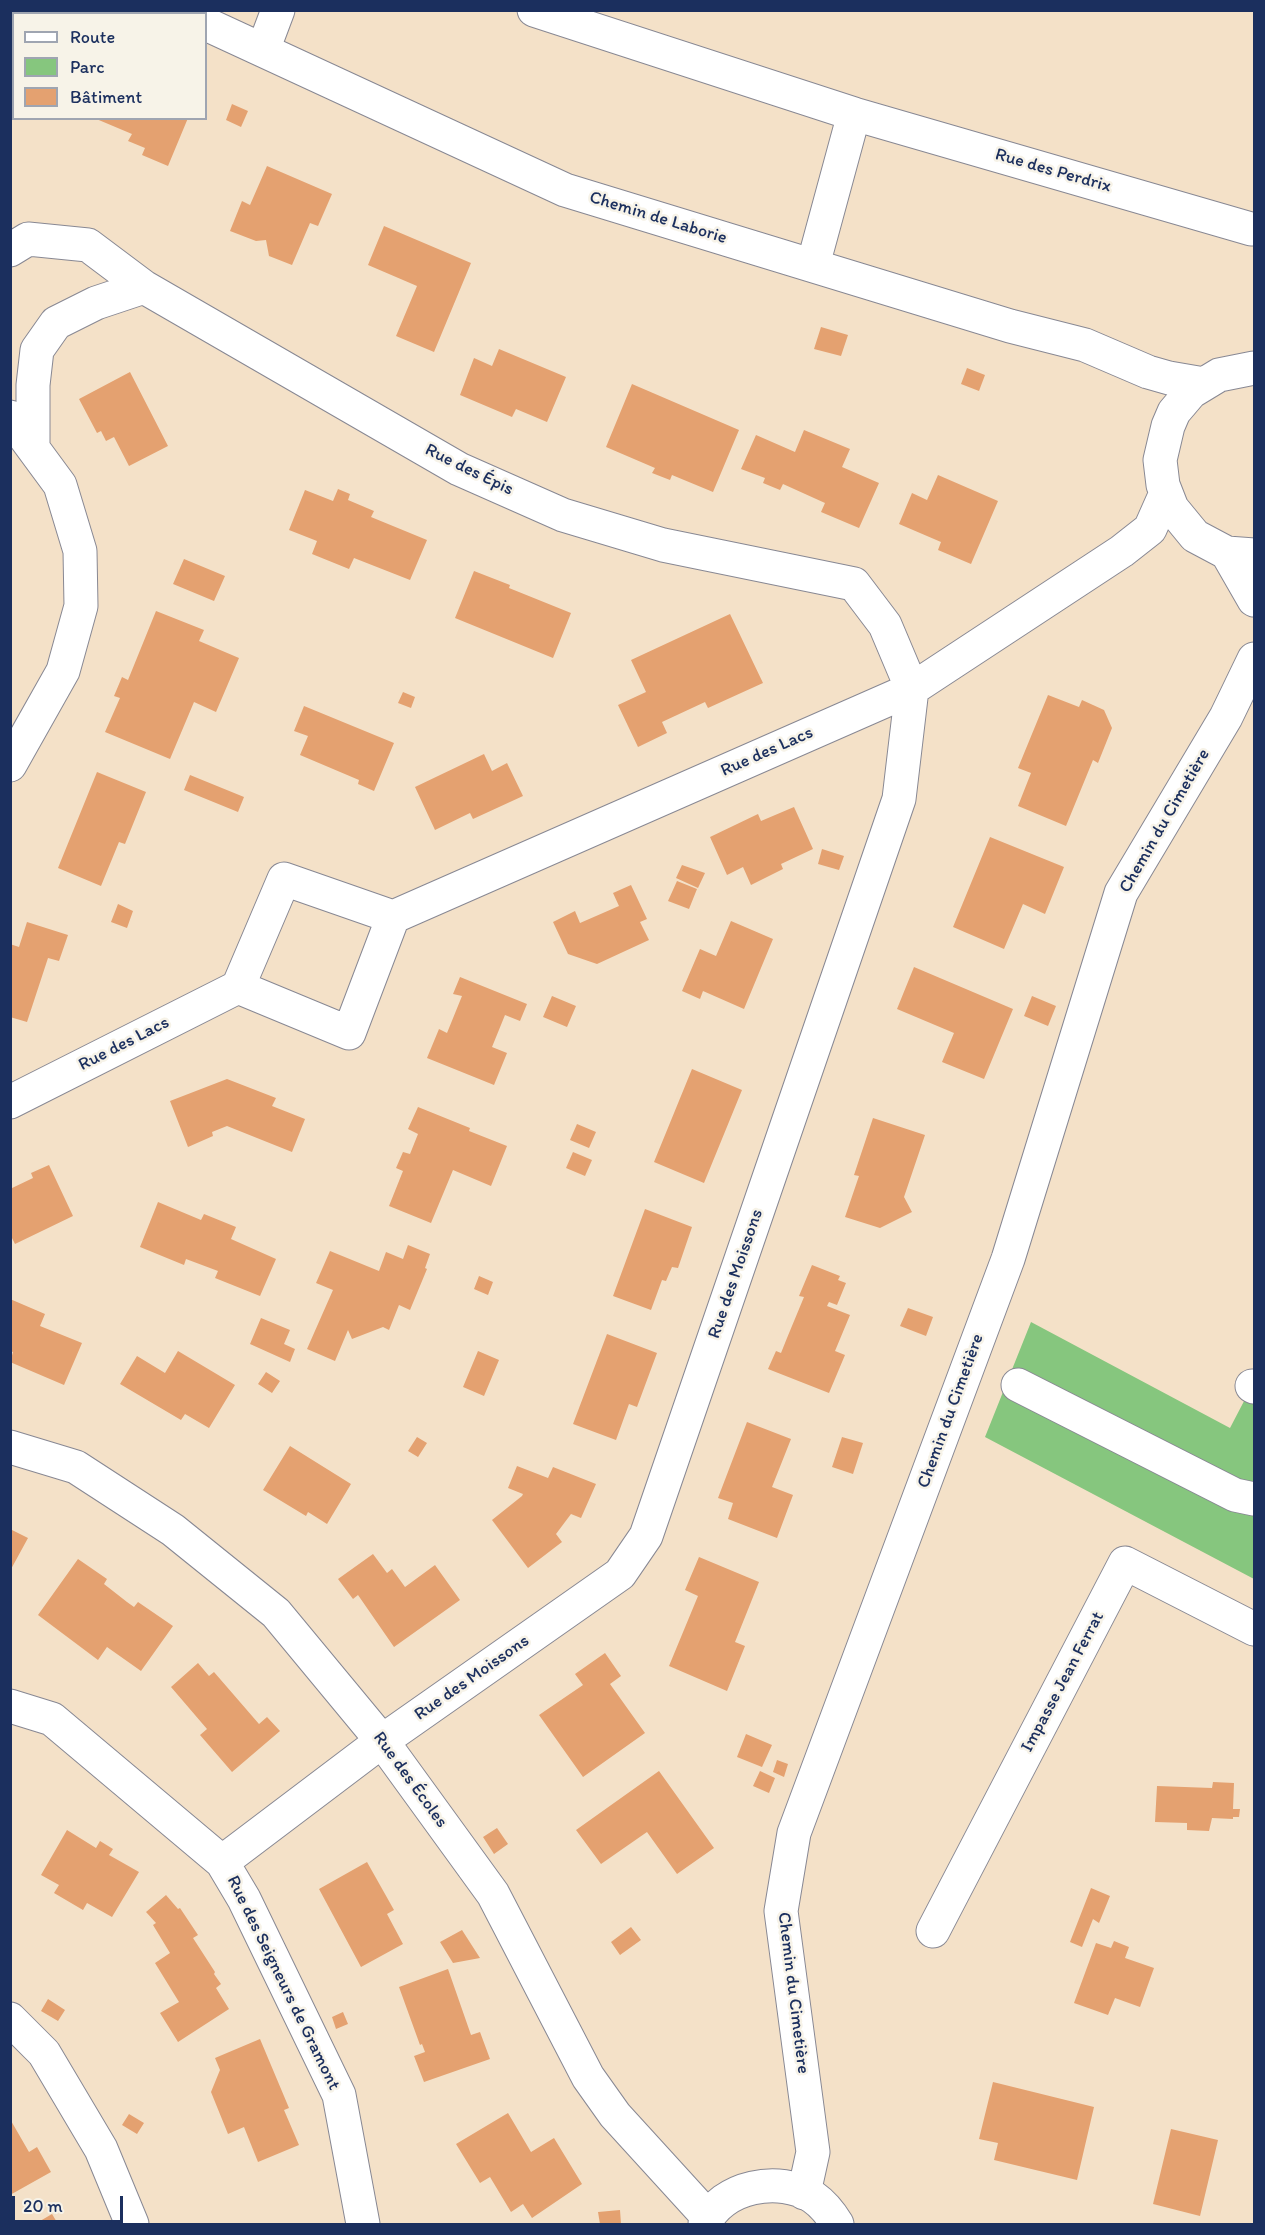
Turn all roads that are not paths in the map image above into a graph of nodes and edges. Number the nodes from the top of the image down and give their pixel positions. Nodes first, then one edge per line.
1 (278, 10) edge
2 (534, 10) edge
3 (207, 24) edge
4 (262, 50) junction
5 (854, 114) junction
6 (1251, 229) dead end
7 (10, 250) edge
8 (813, 265) junction
9 (144, 287) junction
10 (1129, 363) junction
11 (1254, 368) edge
12 (1204, 384) junction
13 (10, 417) edge
14 (1168, 426) junction
15 (33, 447) junction
16 (1166, 493) junction
17 (1192, 532) junction
18 (1122, 551) junction
19 (1241, 554) edge
20 (1254, 600) edge
21 (1254, 659) edge
22 (912, 688) junction
23 (10, 765) edge
24 (393, 917) junction
25 (238, 987) junction
26 (10, 1102) edge
27 (1018, 1385) dead end
28 (10, 1447) edge
29 (1253, 1494) edge
30 (1254, 1629) edge
31 (10, 1706) edge
32 (382, 1741) junction
33 (222, 1862) junction
34 (933, 1931) dead end
35 (10, 2019) edge
36 (804, 2193) junction
37 (707, 2221) edge
38 (132, 2224) edge
39 (363, 2224) edge
40 (837, 2224) edge

1 - 4 street
2 - 5 street, Rue des Perdrix
3 - 4 street, Chemin de Laborie
4 - 8 street, Chemin de Laborie
5 - 6 street, Rue des Perdrix
5 - 8 street
7 - 9 street, Rue des Épis
8 - 10 street, Chemin de Laborie
9 - 15 street
9 - 22 street, Rue des Épis
10 - 12 street, Chemin de Laborie
10 - 14 street, Chemin de Laborie
11 - 12 street
12 - 14 street
13 - 15 street
14 - 16 street
15 - 23 street
16 - 17 street
16 - 18 street, Rue des Lacs
17 - 18 street, Rue des Lacs
17 - 19 street
18 - 22 street, Rue des Lacs
19 - 20 street
21 - 36 street, Chemin du Cimetière
22 - 24 street, Rue des Lacs
22 - 32 street, Rue des Moissons
24 - 25 street
24 - 25 street
25 - 26 street, Rue des Lacs
27 - 29 street
28 - 32 street, Rue des Écoles
30 - 34 street, Impasse Jean Ferrat
31 - 33 street, Rue des Seigneurs de Gramont
32 - 33 street, Rue des Moissons
32 - 37 street, Rue des Écoles
33 - 39 street, Rue des Seigneurs de Gramont
35 - 38 street
36 - 37 street
36 - 40 street

